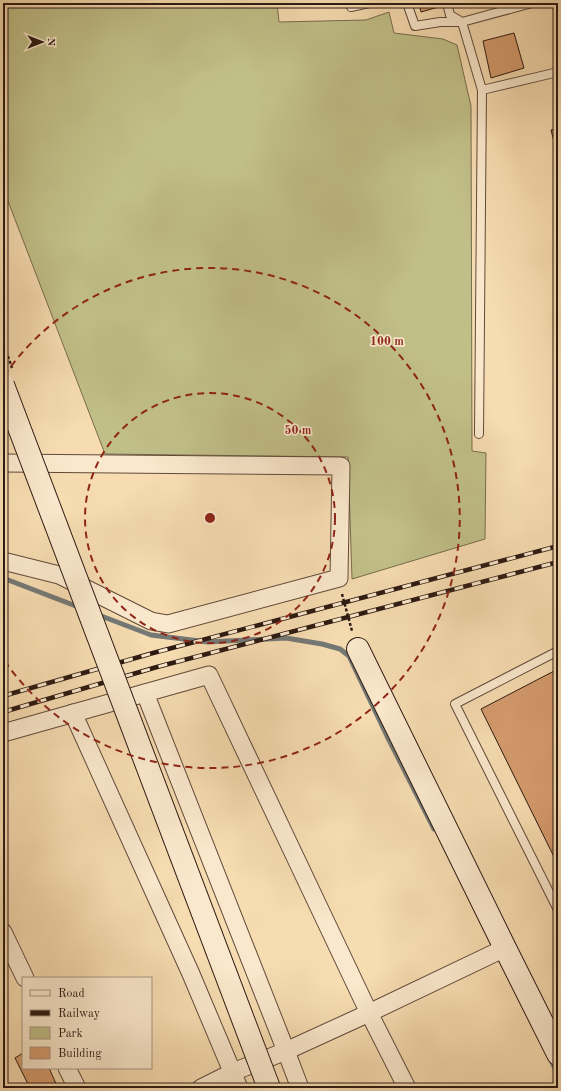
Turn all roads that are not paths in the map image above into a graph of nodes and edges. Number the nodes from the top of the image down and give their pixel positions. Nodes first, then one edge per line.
1 (350, 3) edge
2 (369, 3) edge
3 (407, 3) edge
4 (447, 3) edge
5 (532, 3) edge
6 (462, 22) junction
7 (558, 72) edge
8 (482, 90) junction
9 (3, 385) edge
10 (479, 434) dead end
11 (3, 462) edge
12 (3, 561) edge
13 (358, 649) road end
14 (558, 651) edge
15 (145, 693) junction
16 (73, 713) junction
17 (3, 733) edge
18 (558, 910) edge
19 (3, 932) edge
20 (505, 948) junction
21 (25, 977) edge
22 (369, 1013) junction
23 (286, 1050) junction
24 (558, 1054) edge
25 (68, 1069) edge
26 (236, 1080) edge
27 (77, 1088) edge
28 (201, 1088) edge
29 (269, 1088) edge
30 (300, 1088) edge
31 (407, 1088) edge

1 - 2 lane
3 - 6 lane
4 - 6 lane
5 - 6 lane
6 - 8 lane
7 - 8 lane
8 - 10 lane
9 - 29 street, bridge
11 - 12 street
13 - 20 street
14 - 18 lane
15 - 16 street
15 - 22 street
15 - 23 street
16 - 17 street
16 - 26 street
19 - 21 street
20 - 22 street
20 - 24 street
22 - 23 street
22 - 31 street
23 - 26 street
23 - 30 street
25 - 27 street
26 - 28 street

